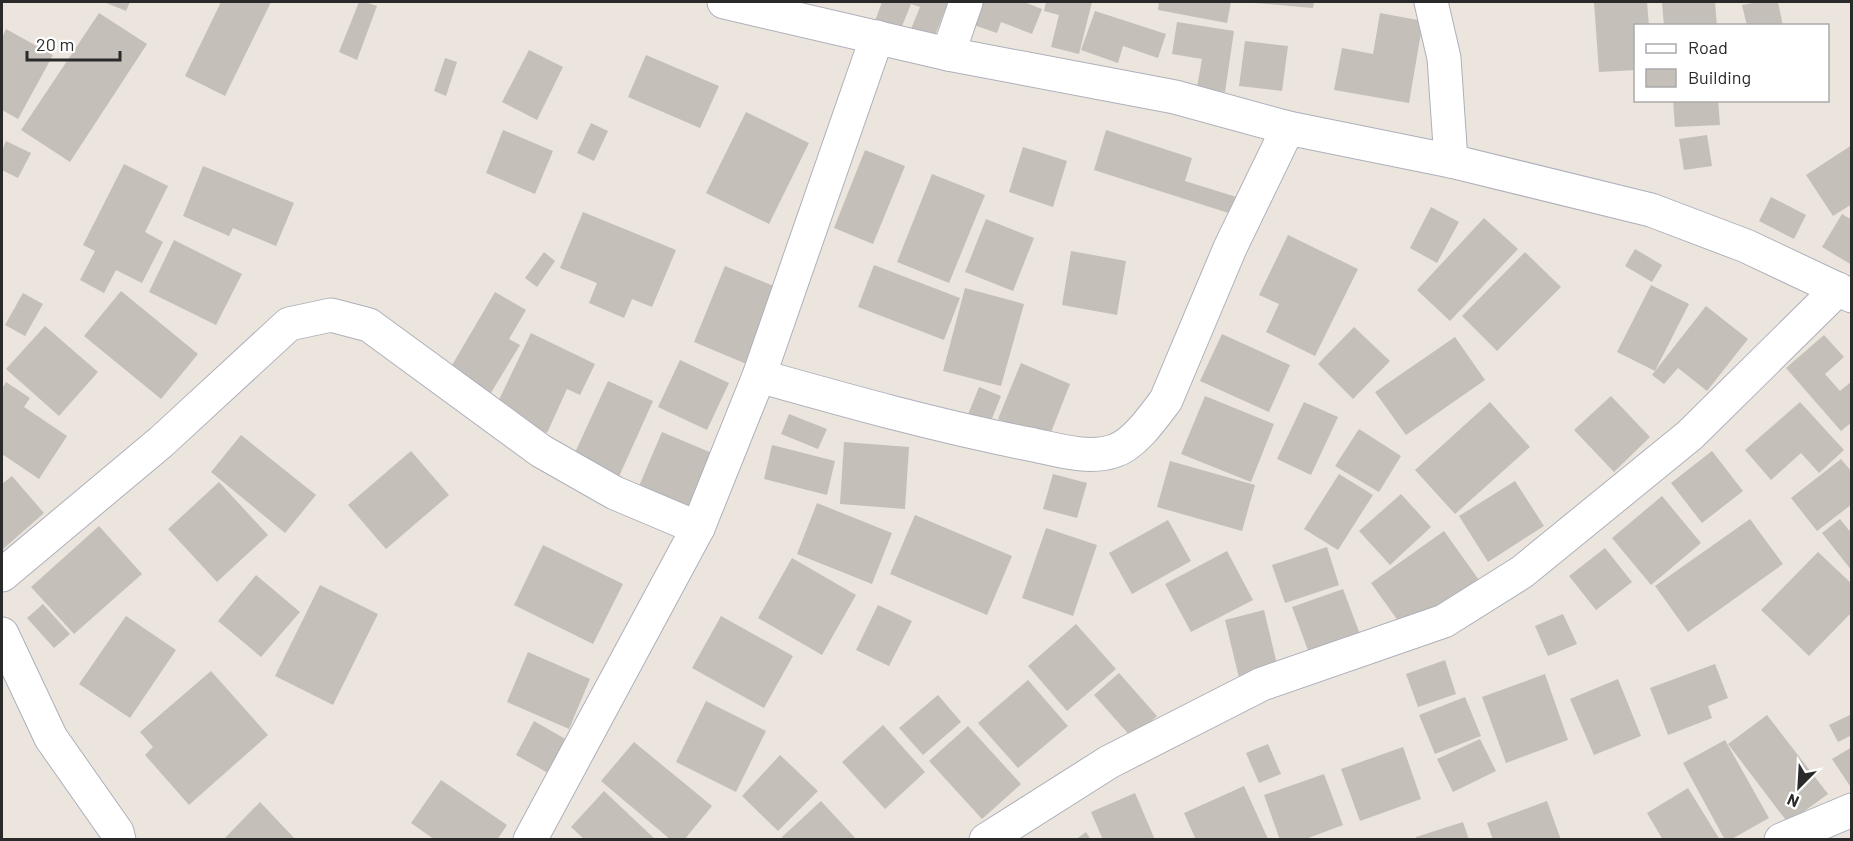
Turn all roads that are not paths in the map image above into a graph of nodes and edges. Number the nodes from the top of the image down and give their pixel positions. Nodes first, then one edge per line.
1 (724, 2) edge
2 (966, 2) edge
3 (1431, 2) edge
4 (877, 37) junction
5 (948, 54) junction
6 (1288, 128) junction
7 (1451, 161) junction
8 (1845, 293) edge
9 (759, 376) junction
10 (698, 528) junction
11 (2, 575) edge
12 (2, 634) edge
13 (1851, 810) edge
14 (114, 837) edge
15 (530, 840) edge
16 (986, 840) edge
17 (1781, 840) edge

1 - 4 street
2 - 5 street
3 - 7 street
4 - 5 street
4 - 9 street
5 - 6 street
6 - 7 street
6 - 9 street
7 - 8 street
8 - 16 street
9 - 10 street
10 - 11 street
10 - 15 street
12 - 14 street
13 - 17 street

